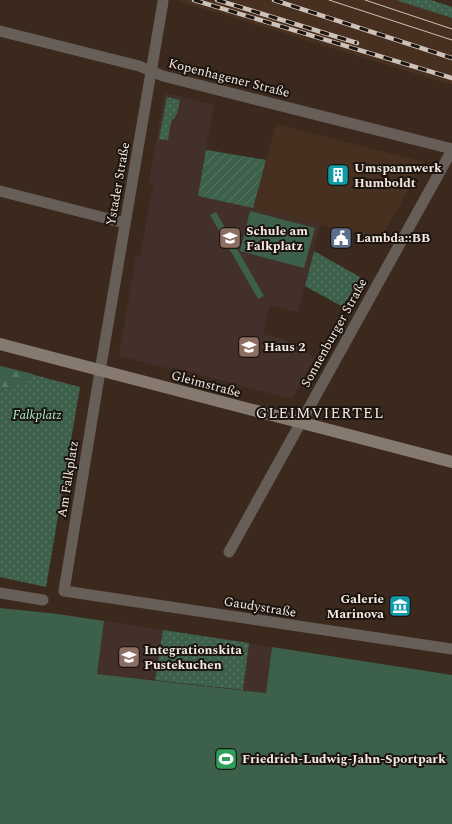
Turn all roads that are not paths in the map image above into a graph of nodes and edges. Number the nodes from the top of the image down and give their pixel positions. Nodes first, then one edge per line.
1 (163, 2) dead end
2 (0, 31) edge
3 (151, 71) junction
4 (452, 150) edge
5 (0, 190) edge
6 (125, 223) junction
7 (0, 344) edge
8 (100, 371) junction
9 (300, 423) junction
10 (452, 462) edge
11 (229, 552) dead end
12 (64, 591) joint
13 (0, 594) edge
14 (43, 600) dead end
15 (452, 649) edge

1 - 3 street, Ystader Straße
2 - 3 street, Kopenhagener Straße
3 - 4 street, Kopenhagener Straße
3 - 6 street, Ystader Straße
4 - 9 street, Sonnenburger Straße
5 - 6 street
6 - 8 street, Ystader Straße
7 - 8 street, Gleimstraße
8 - 9 street, Gleimstraße
8 - 12 street, Am Falkplatz
9 - 10 street, Gleimstraße
9 - 11 street, Sonnenburger Straße
12 - 15 street, Gaudystraße
13 - 14 street

